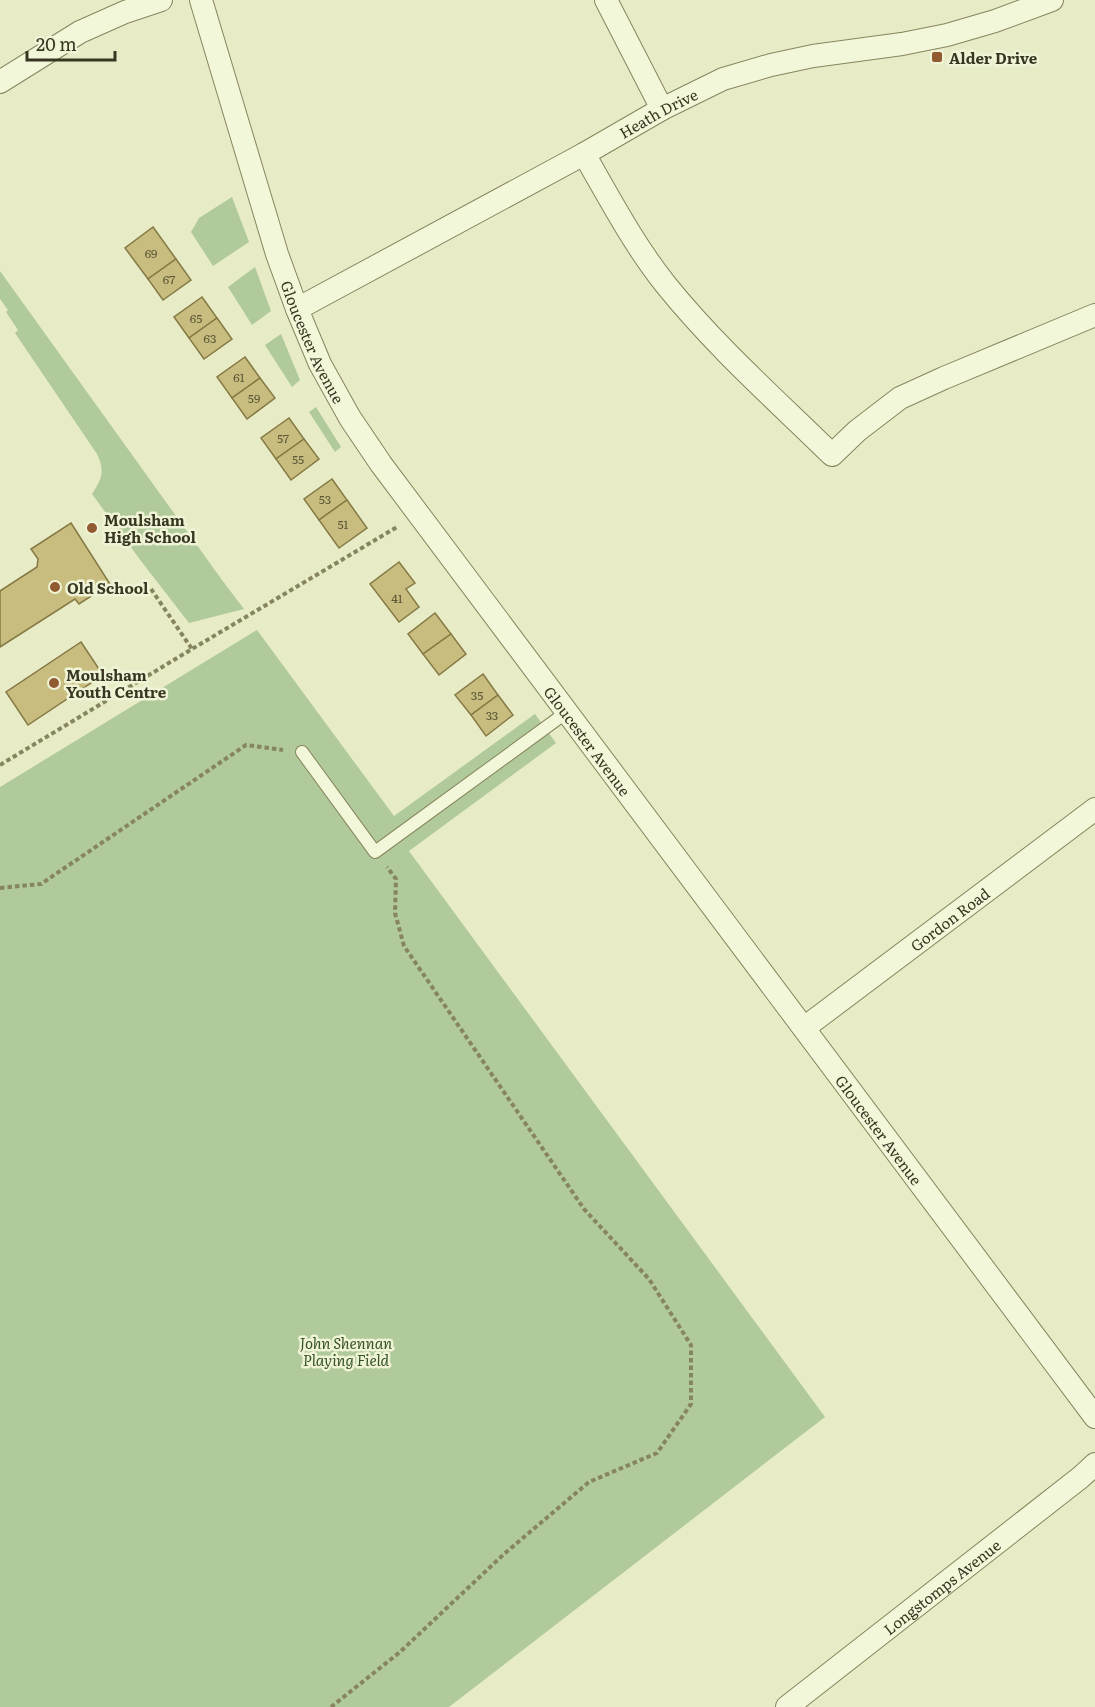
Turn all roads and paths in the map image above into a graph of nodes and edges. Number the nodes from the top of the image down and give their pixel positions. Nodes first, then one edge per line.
1 (161, 0) edge
2 (201, 0) edge
3 (606, 0) edge
4 (1052, 0) edge
5 (0, 82) edge
6 (662, 109) junction
7 (584, 154) junction
8 (297, 309) junction
9 (1095, 315) edge
10 (418, 514) junction
11 (151, 589) dead end
12 (192, 649) junction
13 (567, 712) junction
14 (302, 752) joint
15 (0, 765) edge
16 (1095, 809) edge
17 (375, 852) junction
18 (0, 888) edge
19 (804, 1028) junction
20 (1095, 1417) edge
21 (1095, 1464) edge
22 (331, 1707) edge
23 (787, 1707) edge

1 - 5 street
2 - 8 street, Gloucester Avenue
3 - 6 street
4 - 6 street, Heath Drive
6 - 7 street, Heath Drive
7 - 8 street, Heath Drive
7 - 9 street
8 - 10 street, Gloucester Avenue
10 - 12 path
10 - 13 street, Gloucester Avenue
11 - 12 path
12 - 15 path
13 - 17 lane
13 - 19 street, Gloucester Avenue
14 - 17 lane
14 - 18 path
16 - 19 street, Gordon Road
17 - 22 path
19 - 20 street, Gloucester Avenue
21 - 23 street, Longstomps Avenue

